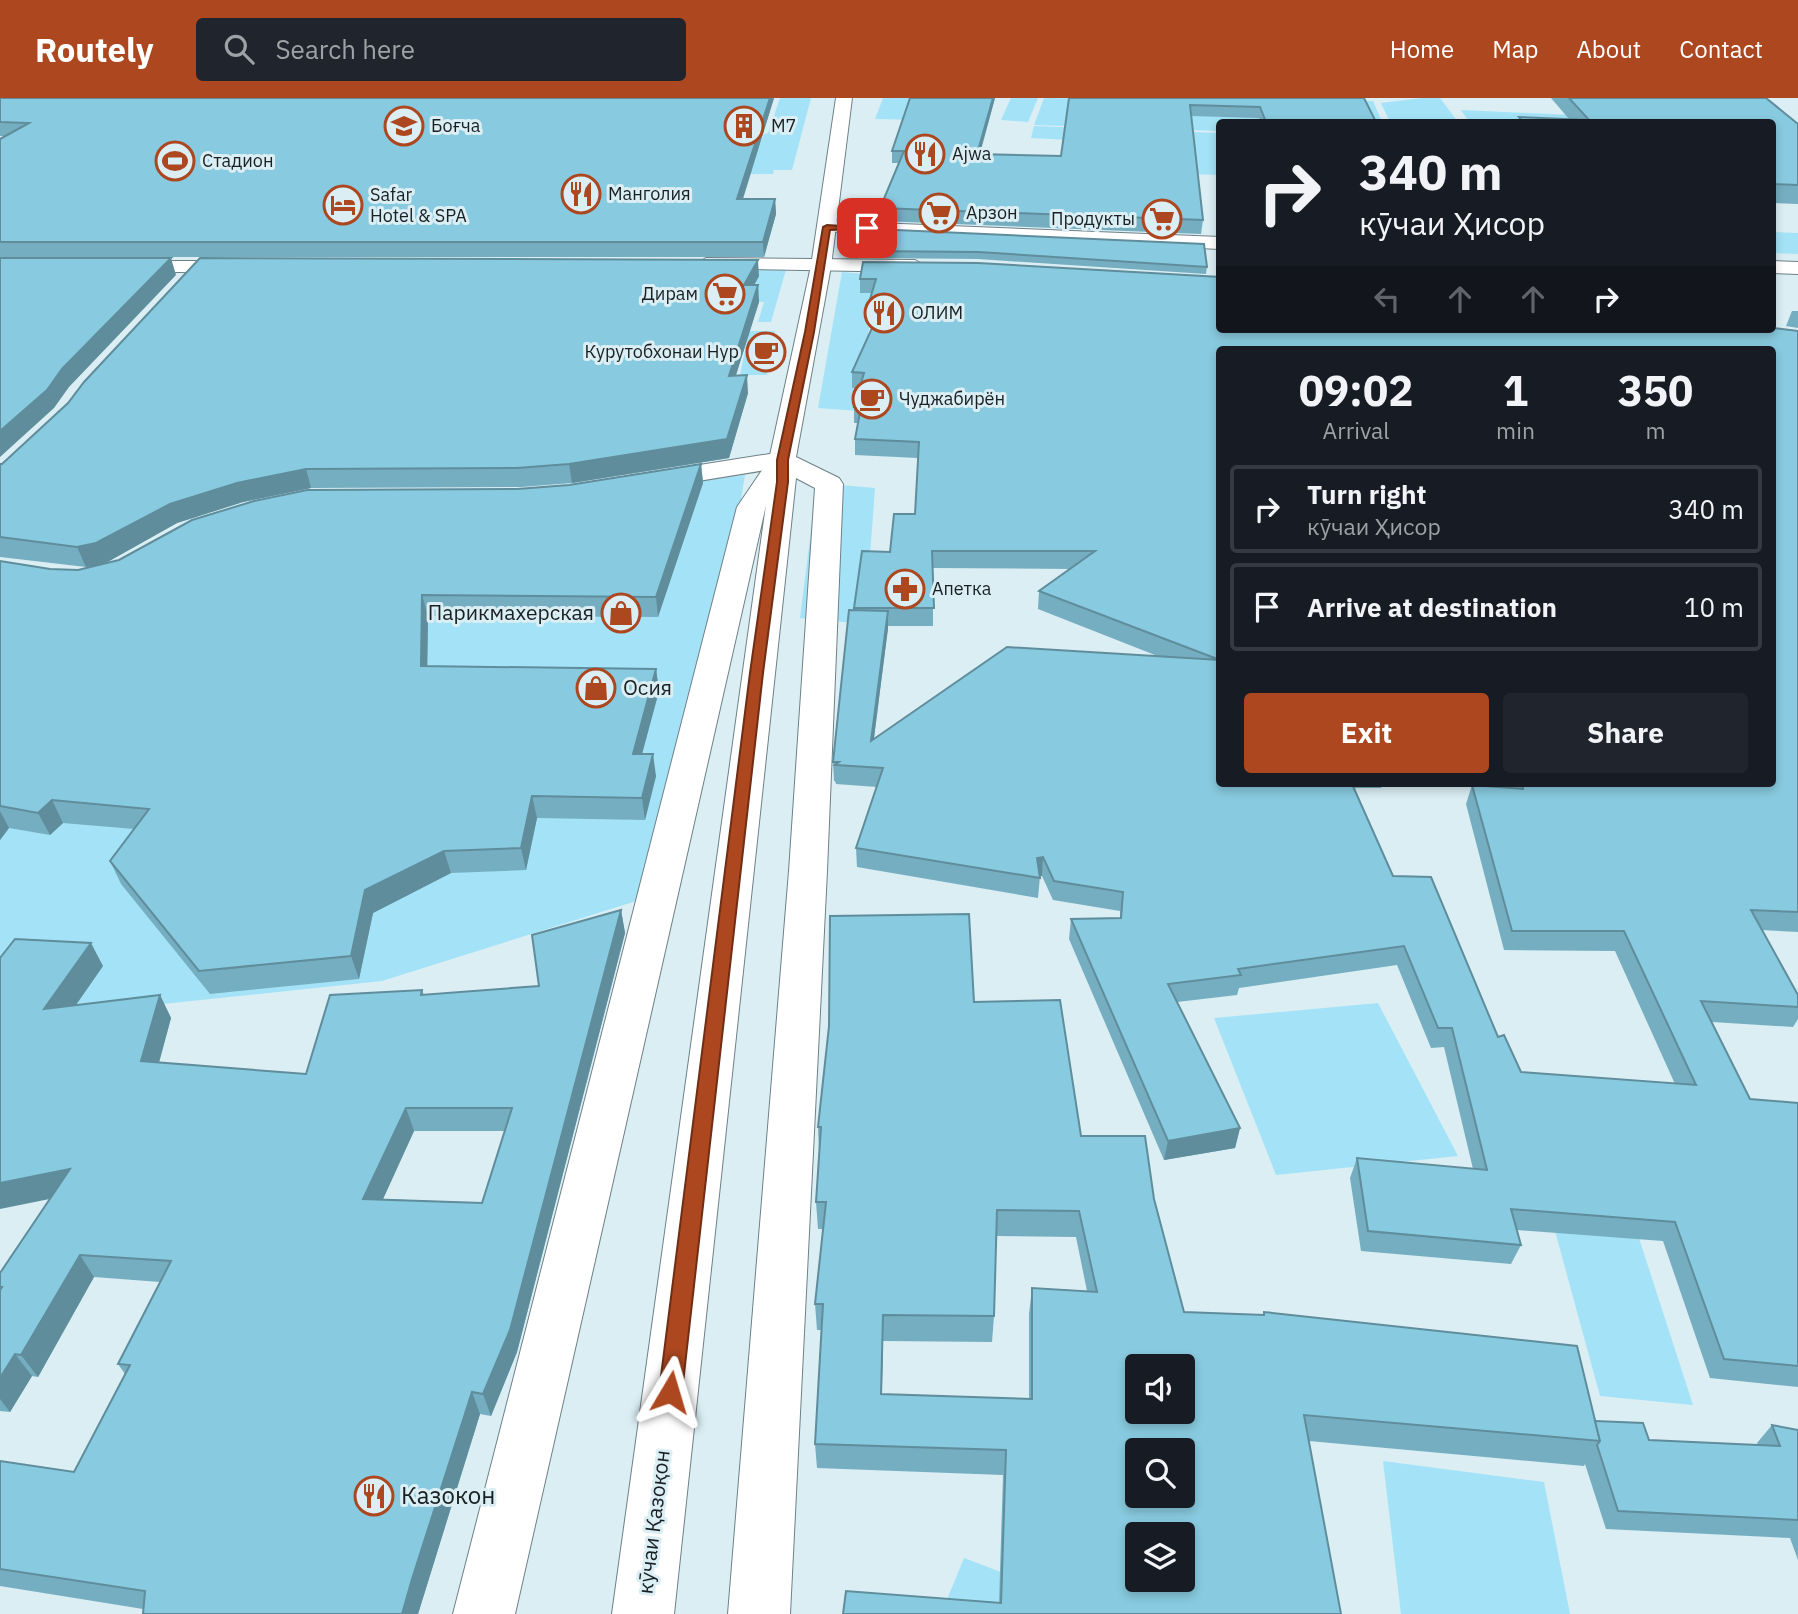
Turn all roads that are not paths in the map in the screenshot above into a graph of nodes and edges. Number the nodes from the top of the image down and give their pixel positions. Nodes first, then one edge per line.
1 (844, 98) edge
2 (827, 227) junction
3 (1216, 243) edge
4 (685, 264) edge
5 (104, 266) edge
6 (821, 266) junction
7 (198, 267) junction
8 (265, 267) edge
9 (938, 267) edge
10 (1776, 267) edge
11 (1798, 268) edge
12 (180, 287) edge
13 (782, 460) junction
14 (624, 485) edge
15 (484, 1614) edge
16 (643, 1614) edge
17 (759, 1614) edge

1 - 2 street, кӯчаи Қазоқон
2 - 3 street
2 - 6 street, кӯчаи Қазоқон
4 - 6 street
5 - 7 street
6 - 9 street
6 - 13 street, кӯчаи Қазоқон
7 - 8 street
7 - 12 street
10 - 11 street
13 - 14 street
13 - 15 street
13 - 16 street, кӯчаи Қазоқон
13 - 17 street

